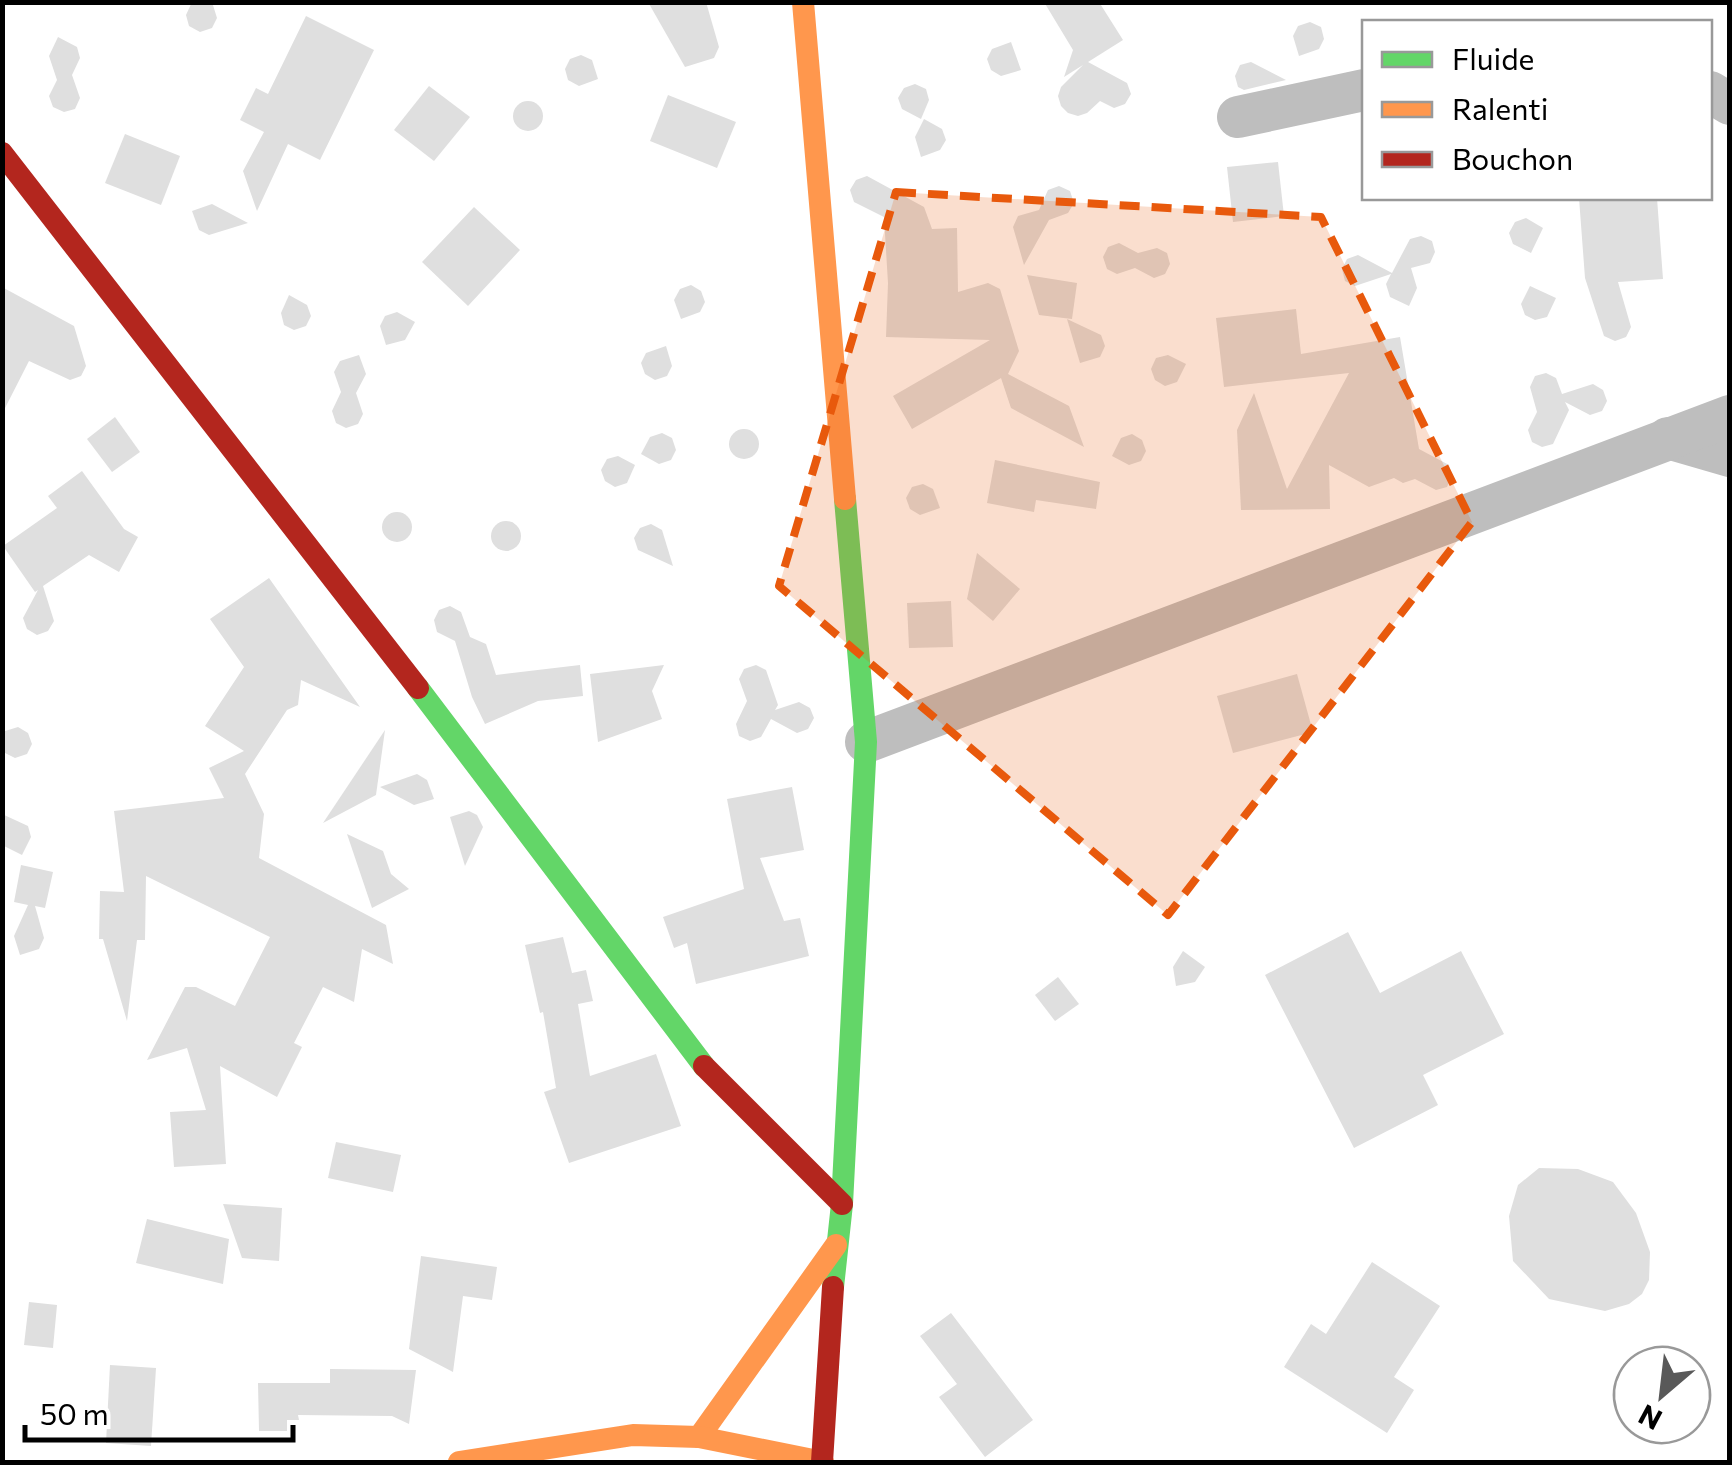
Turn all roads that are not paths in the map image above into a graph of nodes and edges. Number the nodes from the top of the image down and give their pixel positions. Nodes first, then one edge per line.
1 (803, 2) edge
2 (1362, 90) edge
3 (1238, 117) dead end
4 (2, 153) edge
5 (1730, 416) edge
6 (1668, 438) junction
7 (1730, 456) edge
8 (866, 742) junction
9 (842, 1204) junction
10 (836, 1245) junction
11 (702, 1450) edge
12 (459, 1462) edge
13 (822, 1462) edge

1 - 8 street
2 - 3 street
4 - 9 street
5 - 6 street
6 - 7 street
6 - 8 street
8 - 9 street
9 - 10 street
10 - 11 street
10 - 13 street
11 - 12 street
11 - 13 street

